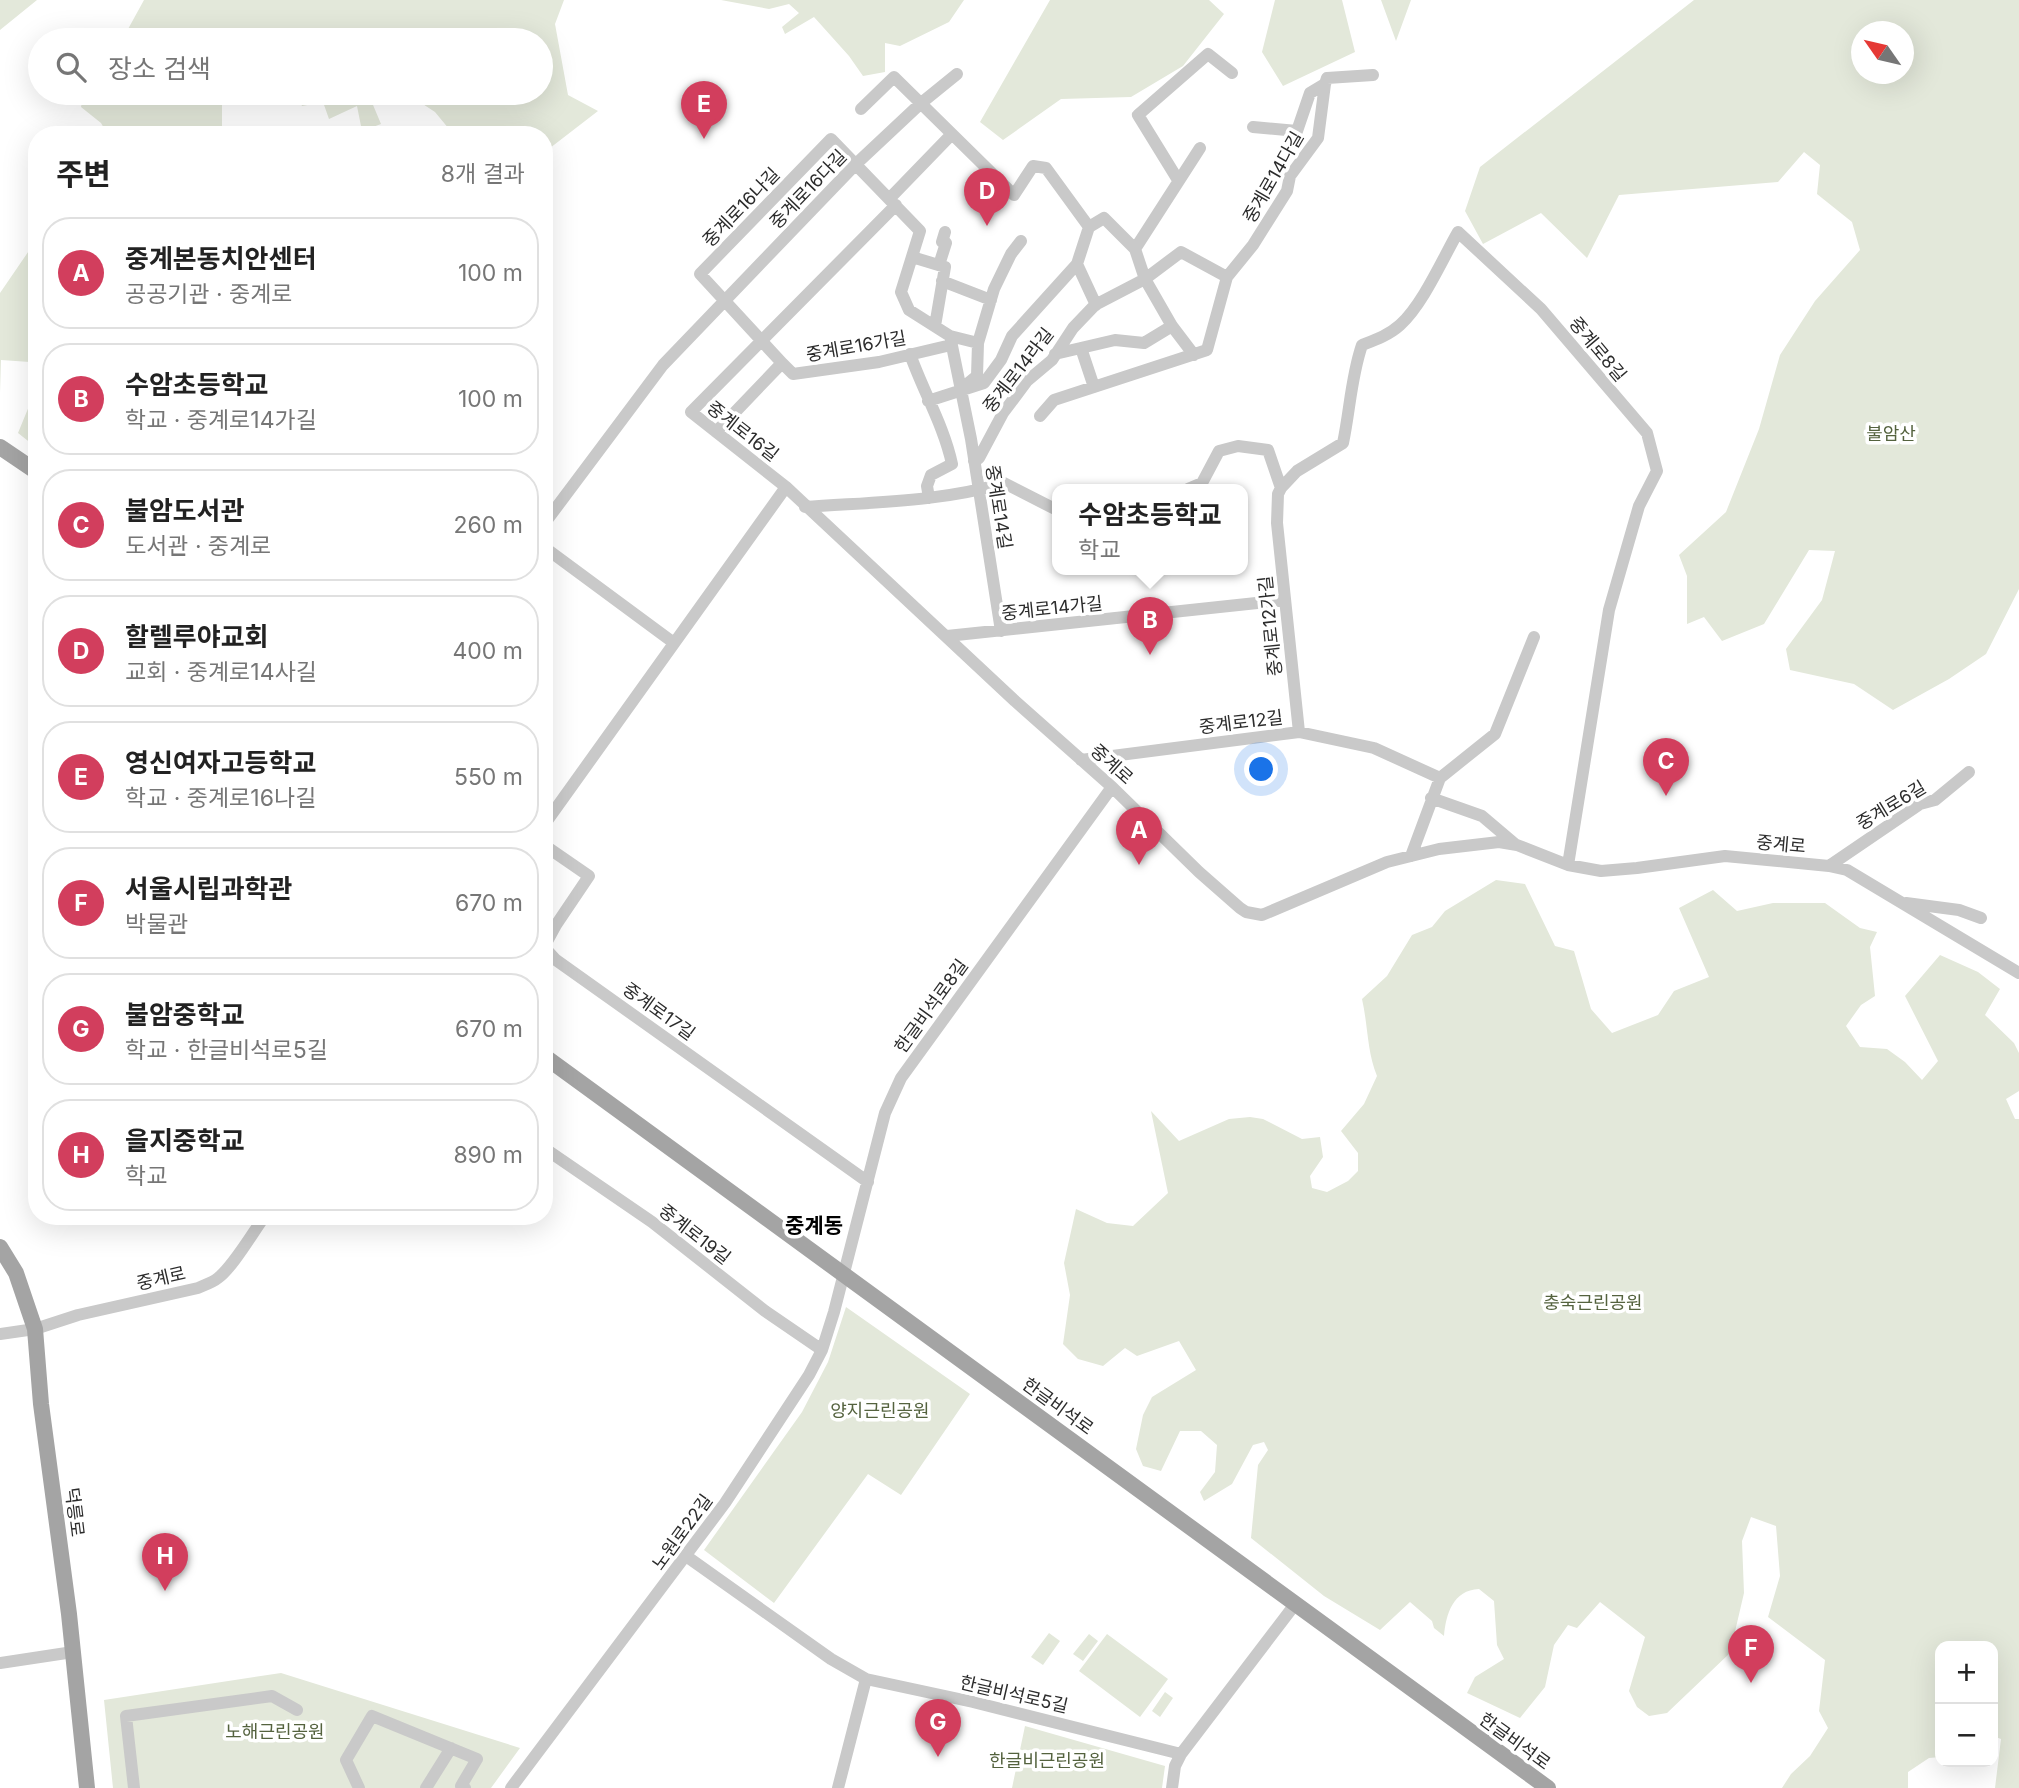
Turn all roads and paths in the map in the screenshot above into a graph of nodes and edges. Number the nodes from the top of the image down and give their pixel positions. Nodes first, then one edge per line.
1 (1232, 73) dead end
2 (957, 74) dead end
3 (1373, 75) dead end
4 (1325, 84) junction
5 (920, 104) junction
6 (861, 109) dead end
7 (1253, 127) dead end
8 (951, 135) junction
9 (1200, 148) dead end
10 (856, 164) junction
11 (1178, 180) junction
12 (893, 202) junction
13 (1089, 227) junction
14 (945, 232) dead end
15 (1021, 241) dead end
16 (1135, 249) junction
17 (912, 257) junction
18 (1077, 264) junction
19 (939, 265) junction
20 (1227, 277) junction
21 (1145, 279) junction
22 (943, 281) junction
23 (991, 300) junction
24 (724, 301) junction
25 (1096, 304) junction
26 (935, 326) junction
27 (1172, 326) junction
28 (950, 340) junction
29 (760, 341) junction
30 (978, 343) junction
31 (1081, 348) junction
32 (1055, 354) junction
33 (910, 355) junction
34 (1194, 355) junction
35 (782, 363) junction
36 (1094, 387) junction
37 (960, 389) junction
38 (928, 401) junction
39 (1040, 416) dead end
40 (716, 432) junction
41 (0, 447) edge
42 (974, 461) junction
43 (28, 466) edge
44 (1200, 484) edge
45 (786, 487) junction
46 (1281, 488) junction
47 (978, 491) junction
48 (929, 498) junction
49 (805, 507) junction
50 (1052, 507) edge
51 (553, 512) edge
52 (553, 554) edge
53 (1285, 600) junction
54 (1001, 631) junction
55 (947, 636) junction
56 (1534, 637) dead end
57 (674, 643) junction
58 (1299, 732) junction
59 (1081, 760) junction
60 (1969, 772) dead end
61 (1440, 778) junction
62 (1112, 787) junction
63 (1431, 798) junction
64 (553, 812) edge
65 (1517, 845) junction
66 (553, 851) edge
67 (1411, 856) junction
68 (1568, 865) junction
69 (1829, 866) junction
70 (1906, 903) junction
71 (1981, 918) dead end
72 (553, 930) edge
73 (553, 957) edge
74 (2019, 973) edge
75 (553, 1063) edge
76 (553, 1154) edge
77 (868, 1182) junction
78 (258, 1225) edge
79 (0, 1247) edge
80 (844, 1276) junction
81 (35, 1329) junction
82 (0, 1335) edge
83 (822, 1350) junction
84 (686, 1556) junction
85 (1296, 1604) junction
86 (73, 1652) junction
87 (0, 1663) edge
88 (866, 1679) junction
89 (297, 1710) dead end
90 (451, 1748) junction
91 (1181, 1754) junction
92 (88, 1788) edge
93 (134, 1788) edge
94 (359, 1788) edge
95 (426, 1788) edge
96 (465, 1788) edge
97 (511, 1788) edge
98 (838, 1788) edge
99 (1172, 1788) edge
100 (1548, 1788) edge

1 - 11 street
2 - 5 street, 중계로16다길
3 - 4 street
4 - 7 street, 중계로14다길
4 - 20 street, 중계로14다길
5 - 6 street
5 - 8 street
5 - 10 street, 중계로16다길
8 - 12 street, 중계로16길
8 - 13 street
9 - 11 street
10 - 12 street
10 - 24 street, 중계로16다길
10 - 24 street, 중계로16나길
11 - 16 street
12 - 17 street
12 - 29 street, 중계로16길
13 - 16 street
13 - 18 street
14 - 19 street
15 - 23 street
16 - 21 street
17 - 19 street
17 - 26 street
18 - 25 street
18 - 37 street
19 - 22 street
20 - 21 street, 중계로14라길
20 - 34 street, 중계로14다길
21 - 25 street, 중계로14라길
21 - 27 street
22 - 23 street
22 - 26 street
23 - 30 street
24 - 29 street, 중계로16나길
24 - 51 street
25 - 32 street, 중계로14라길
26 - 28 street
27 - 31 street
27 - 34 street
28 - 30 street
28 - 33 street, 중계로16가길
28 - 37 street, 중계로14길
29 - 35 street
29 - 40 street, 중계로16길
30 - 37 street
31 - 32 street
31 - 36 street
32 - 42 street, 중계로14라길
33 - 35 street, 중계로16가길
33 - 38 street
34 - 36 street
35 - 40 street, 중계로16가길
36 - 39 street
37 - 38 street
37 - 42 street, 중계로14길
38 - 48 street
40 - 45 street, 중계로16길
41 - 43 main road
42 - 47 street, 중계로14길
44 - 46 street
45 - 49 street, 중계로
45 - 57 street
46 - 53 street, 중계로12가길
46 - 68 street, 중계로8길
47 - 48 street
47 - 50 street
47 - 54 street, 중계로14길
48 - 49 street
49 - 55 street, 중계로
52 - 57 street
53 - 54 street, 중계로14가길
53 - 58 street, 중계로12가길
54 - 55 street, 중계로14가길
55 - 59 street, 중계로
56 - 61 street
57 - 64 street
58 - 59 street, 중계로12길
58 - 61 street, 중계로12길
59 - 62 street, 중계로
60 - 69 street, 중계로6길
61 - 63 street
62 - 67 street, 중계로
62 - 77 street, 한글비석로8길
63 - 65 street, 중계로
63 - 67 street
65 - 67 street, 중계로
65 - 68 street, 중계로
66 - 72 street, 중계로17길
68 - 69 street, 중계로
69 - 70 street, 중계로
70 - 71 street
70 - 74 street, 중계로
73 - 77 street, 중계로17길
75 - 80 main road, 한글비석로
76 - 83 street, 중계로19길
77 - 80 street, 한글비석로8길
78 - 81 street, 중계로
79 - 81 main road, 덕릉로
80 - 83 street, 노원로22길
80 - 85 main road, 한글비석로
81 - 82 street, 중계로
81 - 86 main road, 덕릉로
83 - 84 street, 노원로22길
84 - 88 street, 한글비석로5길
84 - 97 street, 노원로22길
85 - 91 street
85 - 100 main road, 한글비석로
86 - 87 street
86 - 92 main road, 덕릉로
88 - 91 street, 한글비석로5길
88 - 98 street
89 - 93 street
90 - 94 street
90 - 95 street
90 - 96 street
91 - 99 street

